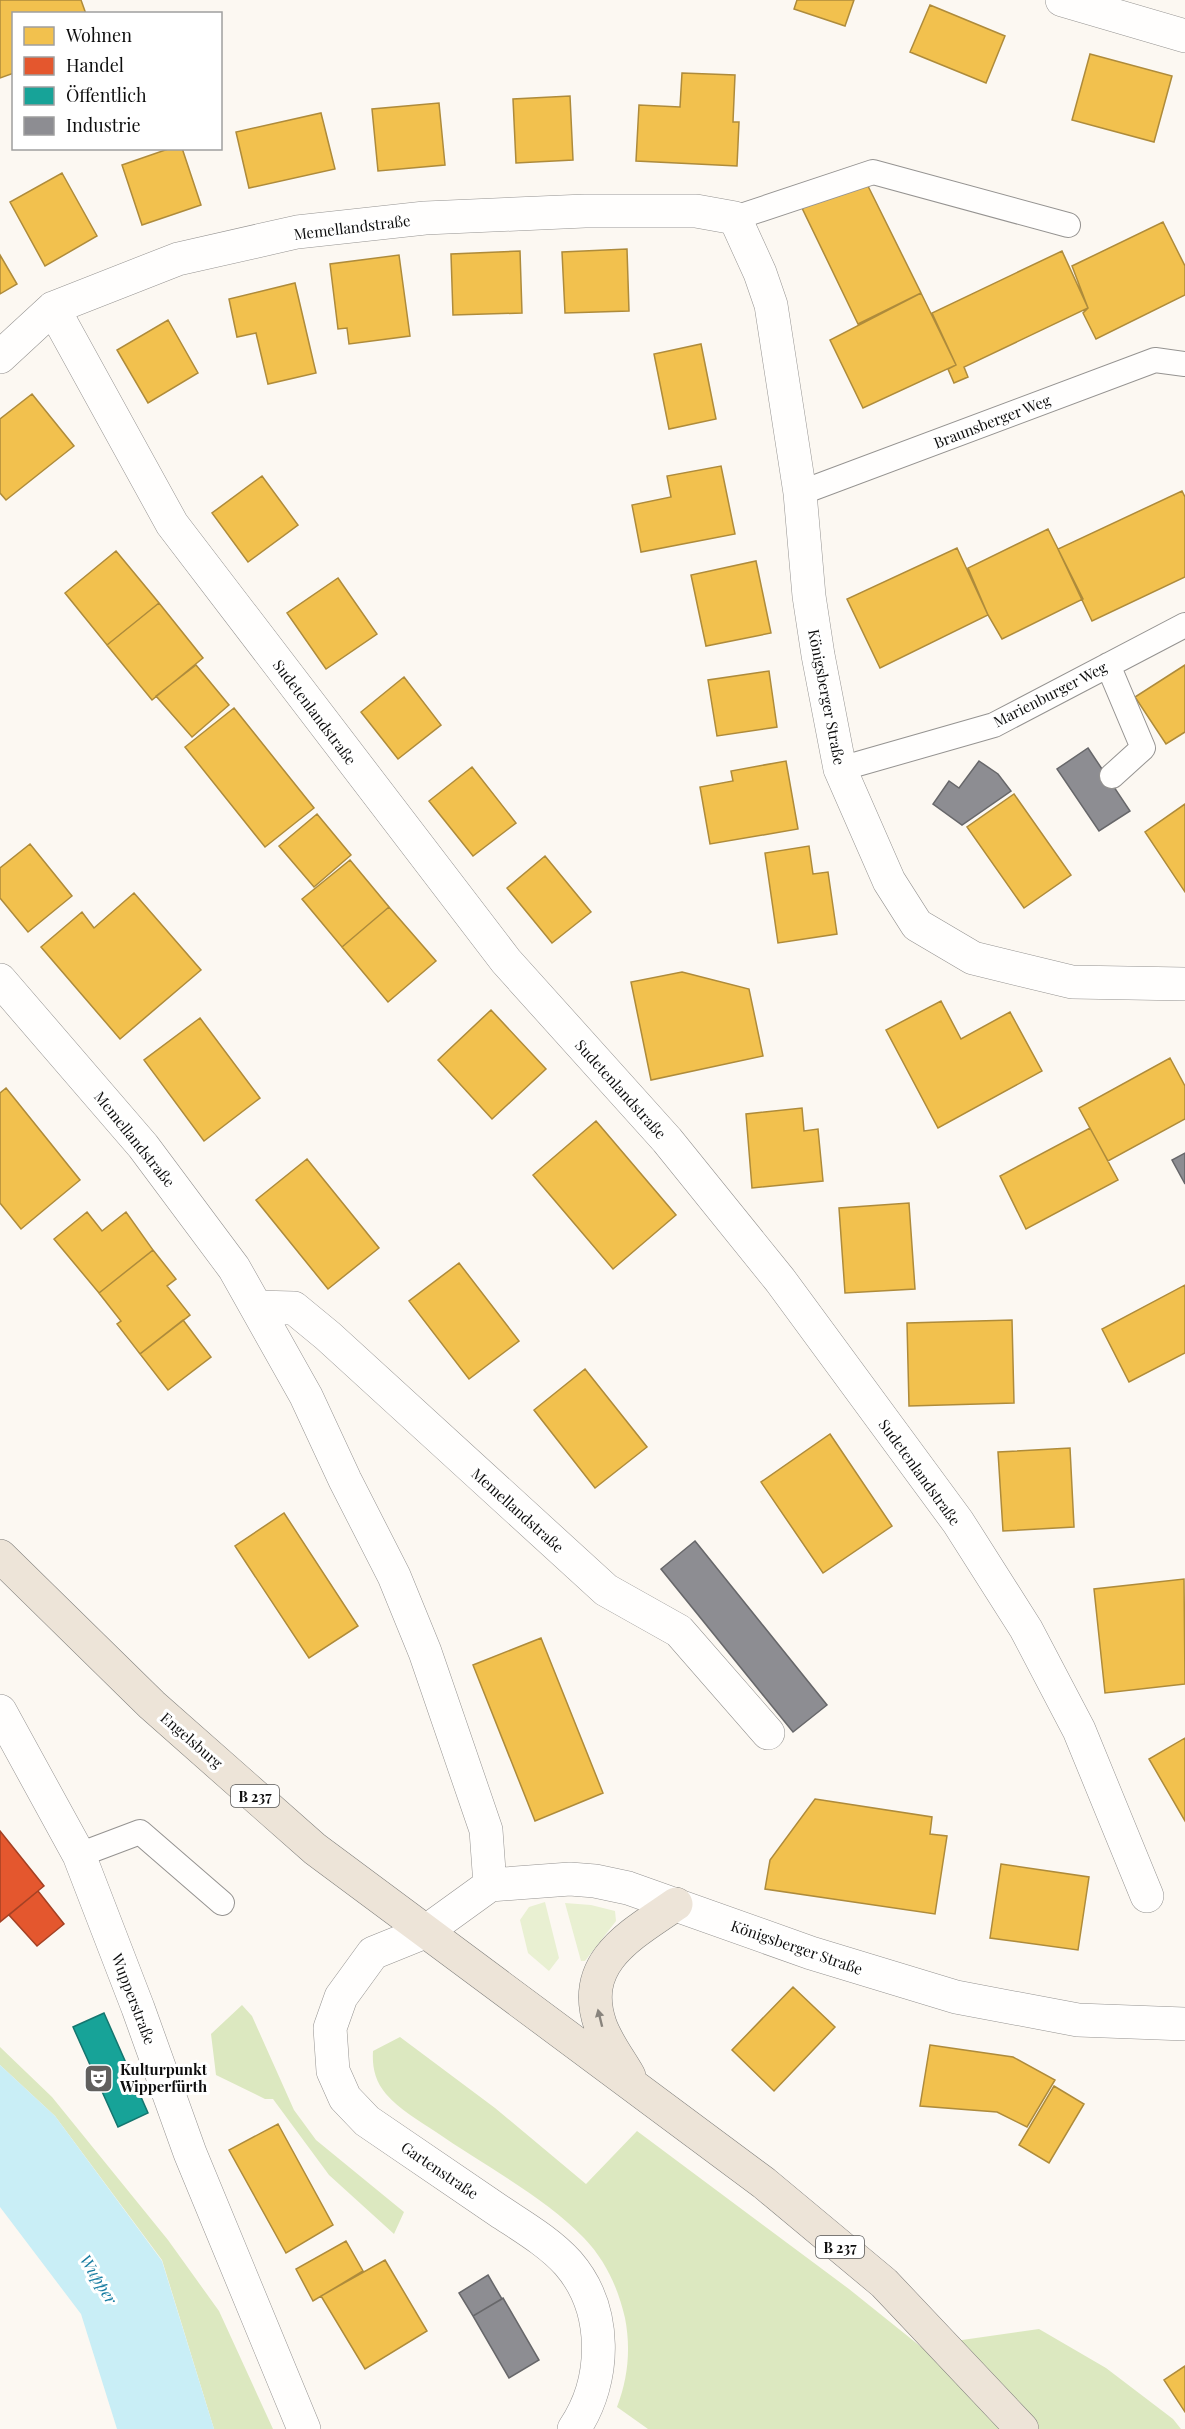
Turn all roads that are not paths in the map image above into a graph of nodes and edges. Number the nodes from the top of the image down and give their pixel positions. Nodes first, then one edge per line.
1 (1062, 0) edge
2 (1185, 36) edge
3 (735, 218) junction
4 (1068, 225) dead end
5 (53, 308) junction
6 (0, 357) edge
7 (1185, 364) edge
8 (800, 493) junction
9 (1185, 625) edge
10 (1108, 665) junction
11 (840, 768) junction
12 (1112, 776) dead end
13 (0, 980) edge
14 (1185, 984) edge
15 (257, 1307) junction
16 (0, 1556) edge
17 (0, 1711) edge
18 (768, 1733) dead end
19 (79, 1855) junction
20 (490, 1885) junction
21 (1147, 1896) dead end
22 (222, 1903) dead end
23 (676, 1904) junction
24 (425, 1932) junction
25 (1185, 2024) edge
26 (636, 2088) junction
27 (304, 2429) edge
28 (574, 2429) edge
29 (1022, 2429) edge

1 - 2 street
3 - 4 lane
3 - 5 street, Memellandstraße
3 - 8 street, Königsberger Straße
5 - 6 street, Memellandstraße
5 - 21 street, Sudetenlandstraße
7 - 8 lane, Braunsberger Weg
8 - 11 street, Königsberger Straße
9 - 10 lane, Marienburger Weg
10 - 11 lane, Marienburger Weg
10 - 12 lane
11 - 14 street, Königsberger Straße
13 - 15 street, Memellandstraße
15 - 18 street, Memellandstraße
15 - 20 street, Memellandstraße
16 - 24 main road, Engelsburg / B 237
17 - 19 street, Wupperstraße
19 - 22 lane
19 - 27 street, Wupperstraße
20 - 23 street, Königsberger Straße
20 - 24 street
23 - 25 street, Königsberger Straße
26 -> 23 main road
24 - 26 main road, B 237
24 - 28 street, Gartenstraße
26 - 29 main road, B 237

